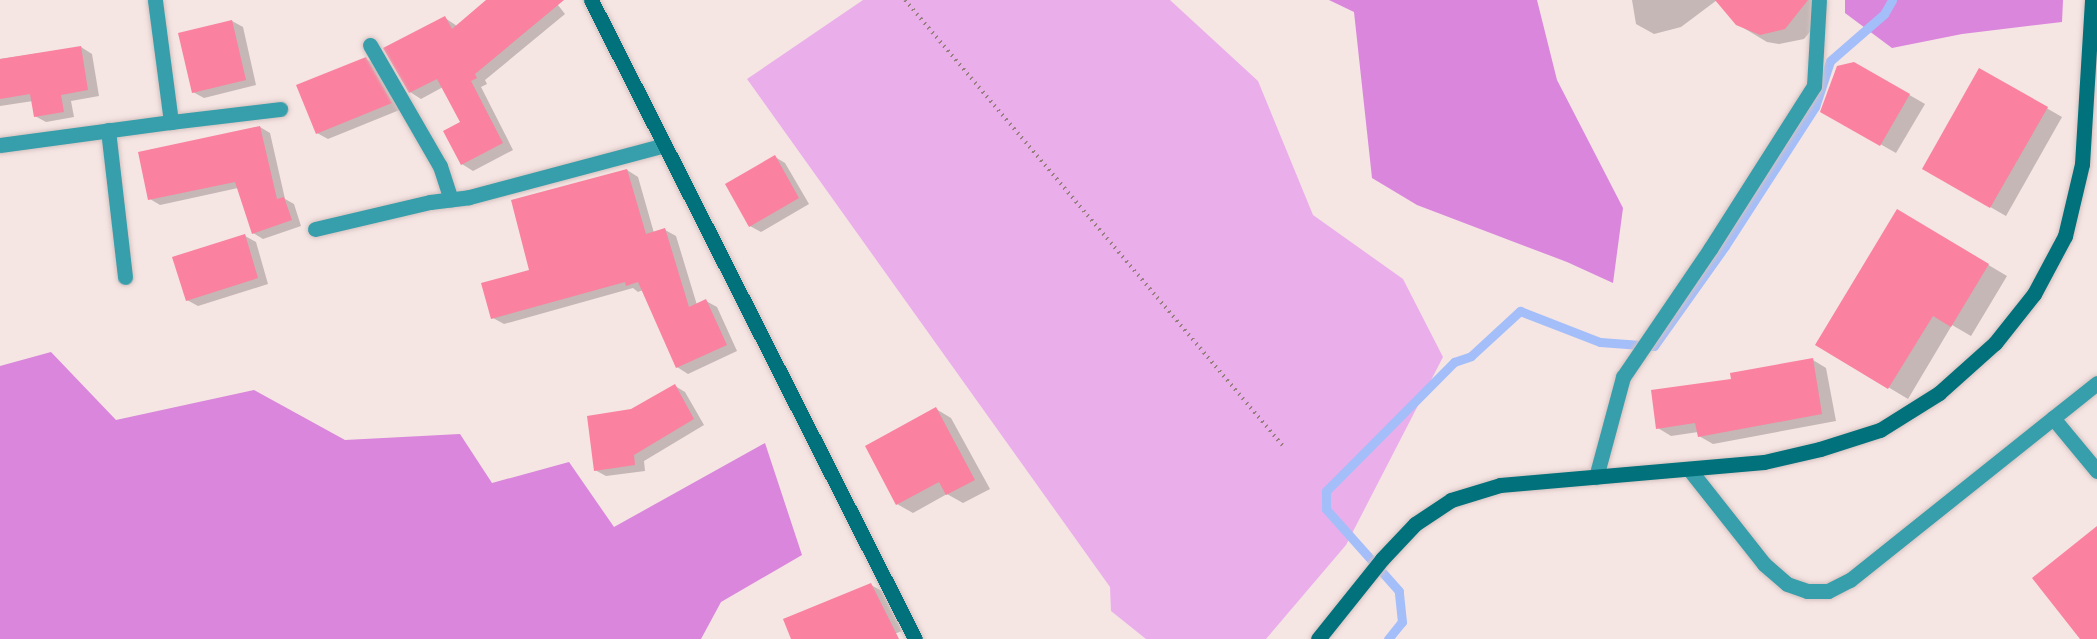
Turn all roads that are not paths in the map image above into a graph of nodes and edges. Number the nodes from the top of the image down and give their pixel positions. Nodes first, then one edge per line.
1 (155, 0) edge
2 (591, 0) edge
3 (1819, 0) edge
4 (2092, 0) edge
5 (370, 45) dead end
6 (280, 109) dead end
7 (171, 122) junction
8 (108, 130) junction
9 (0, 145) edge
10 (664, 145) junction
11 (451, 199) junction
12 (315, 229) dead end
13 (125, 277) dead end
14 (2097, 383) edge
15 (2054, 418) junction
16 (1689, 469) junction
17 (2097, 471) edge
18 (1596, 477) junction
19 (915, 639) edge
20 (1318, 639) edge

1 - 7 street
2 - 10 street
3 - 18 street
4 - 16 street
5 - 11 street
6 - 7 street
7 - 8 street
8 - 9 street
8 - 13 street
10 - 11 street
10 - 19 street
11 - 12 street
14 - 15 street
15 - 16 street
15 - 17 street
16 - 18 street
18 - 20 street

